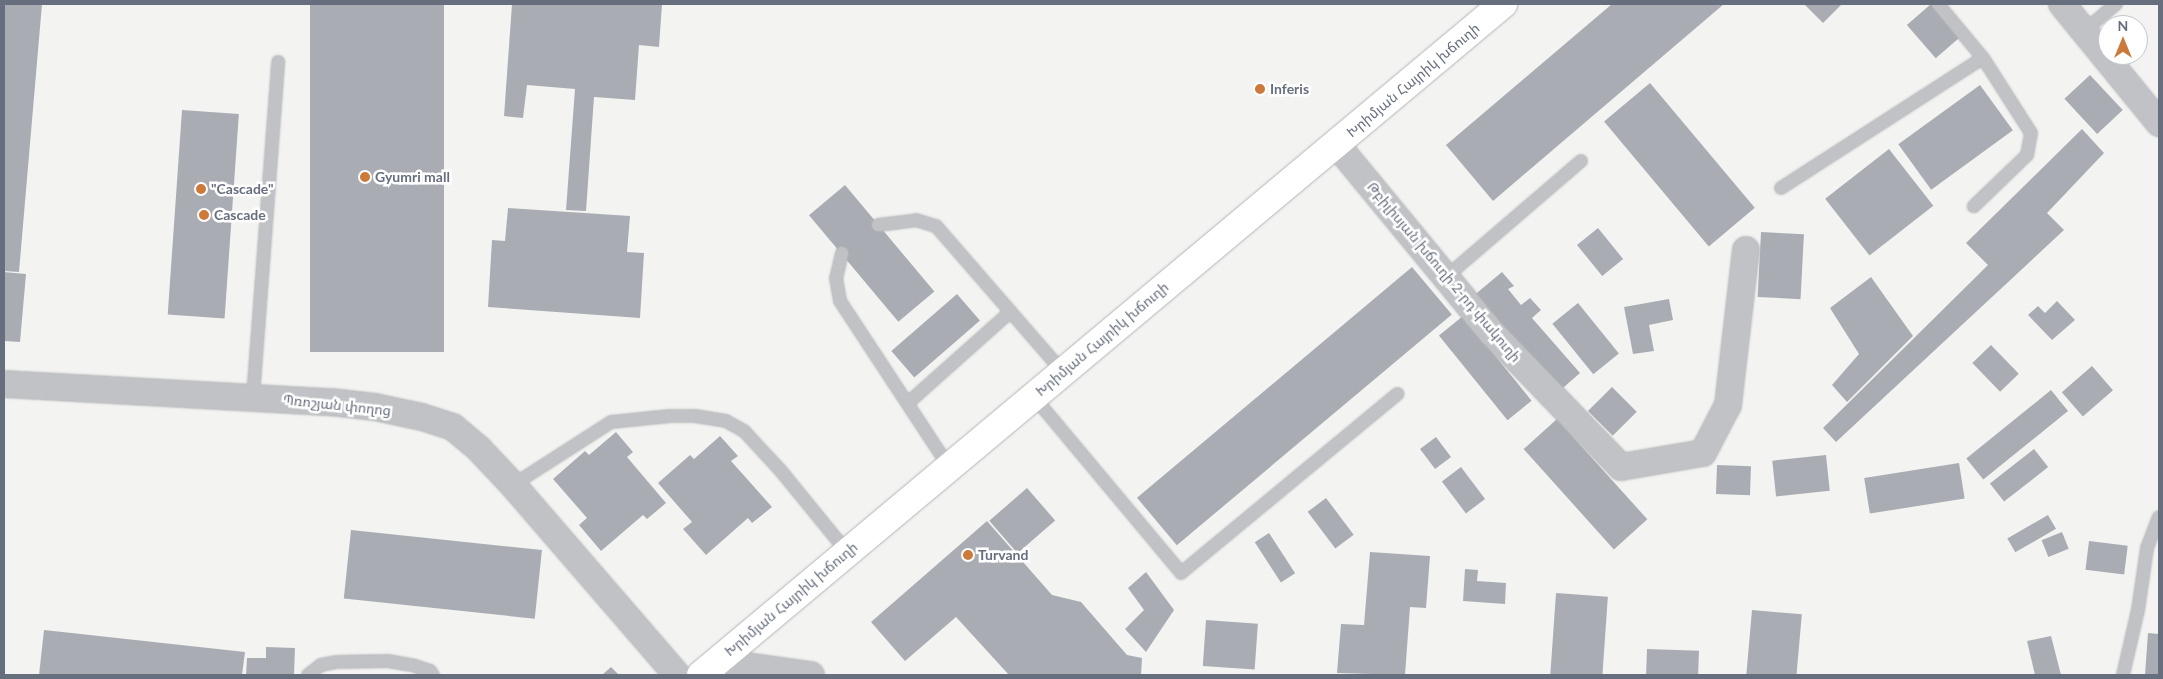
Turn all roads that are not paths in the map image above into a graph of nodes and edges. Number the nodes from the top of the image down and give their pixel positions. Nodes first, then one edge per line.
1 (1503, 4) edge
2 (1938, 4) edge
3 (2062, 4) edge
4 (2116, 4) edge
5 (2084, 31) junction
6 (1983, 58) junction
7 (278, 62) dead end
8 (2159, 123) edge
9 (1336, 144) junction
10 (1581, 161) dead end
11 (1781, 188) dead end
12 (1974, 206) dead end
13 (878, 224) dead end
14 (1746, 250) dead end
15 (842, 253) dead end
16 (1446, 277) junction
17 (1010, 312) junction
18 (1063, 372) junction
19 (4, 384) edge
20 (1396, 394) dead end
21 (253, 397) junction
22 (1034, 397) junction
23 (908, 403) junction
24 (950, 467) junction
25 (513, 485) junction
26 (2159, 517) edge
27 (847, 552) junction
28 (709, 669) edge
29 (308, 675) edge
30 (433, 675) edge
31 (677, 675) edge
32 (811, 675) edge
33 (2123, 675) edge

1 - 9 highway, Խրիմյան Հայրիկ խճուղի
2 - 6 lane
3 - 5 street
4 - 5 lane
5 - 8 street
6 - 11 lane
6 - 12 lane
7 - 21 lane
9 - 16 street, Թբիլիսյան խճուղի 2-րդ փակուղի
9 - 18 highway, Խրիմյան Հայրիկ խճուղի
10 - 16 lane
13 - 17 lane
14 - 16 street, Թբիլիսյան խճուղի 2-րդ փակուղի
15 - 23 lane
17 - 18 lane
17 - 23 lane
18 - 22 highway, Խրիմյան Հայրիկ խճուղի
19 - 21 street, Պռոշյան փողոց
20 - 22 lane
21 - 25 street, Պռոշյան փողոց
22 - 24 highway, Խրիմյան Հայրիկ խճուղի
23 - 24 lane
24 - 27 highway, Խրիմյան Հայրիկ խճուղի
25 - 27 lane
25 - 31 street, Պռոշյան փողոց
26 - 33 lane
27 - 28 highway, Խրիմյան Հայրիկ խճուղի
28 - 32 street
29 - 30 lane

